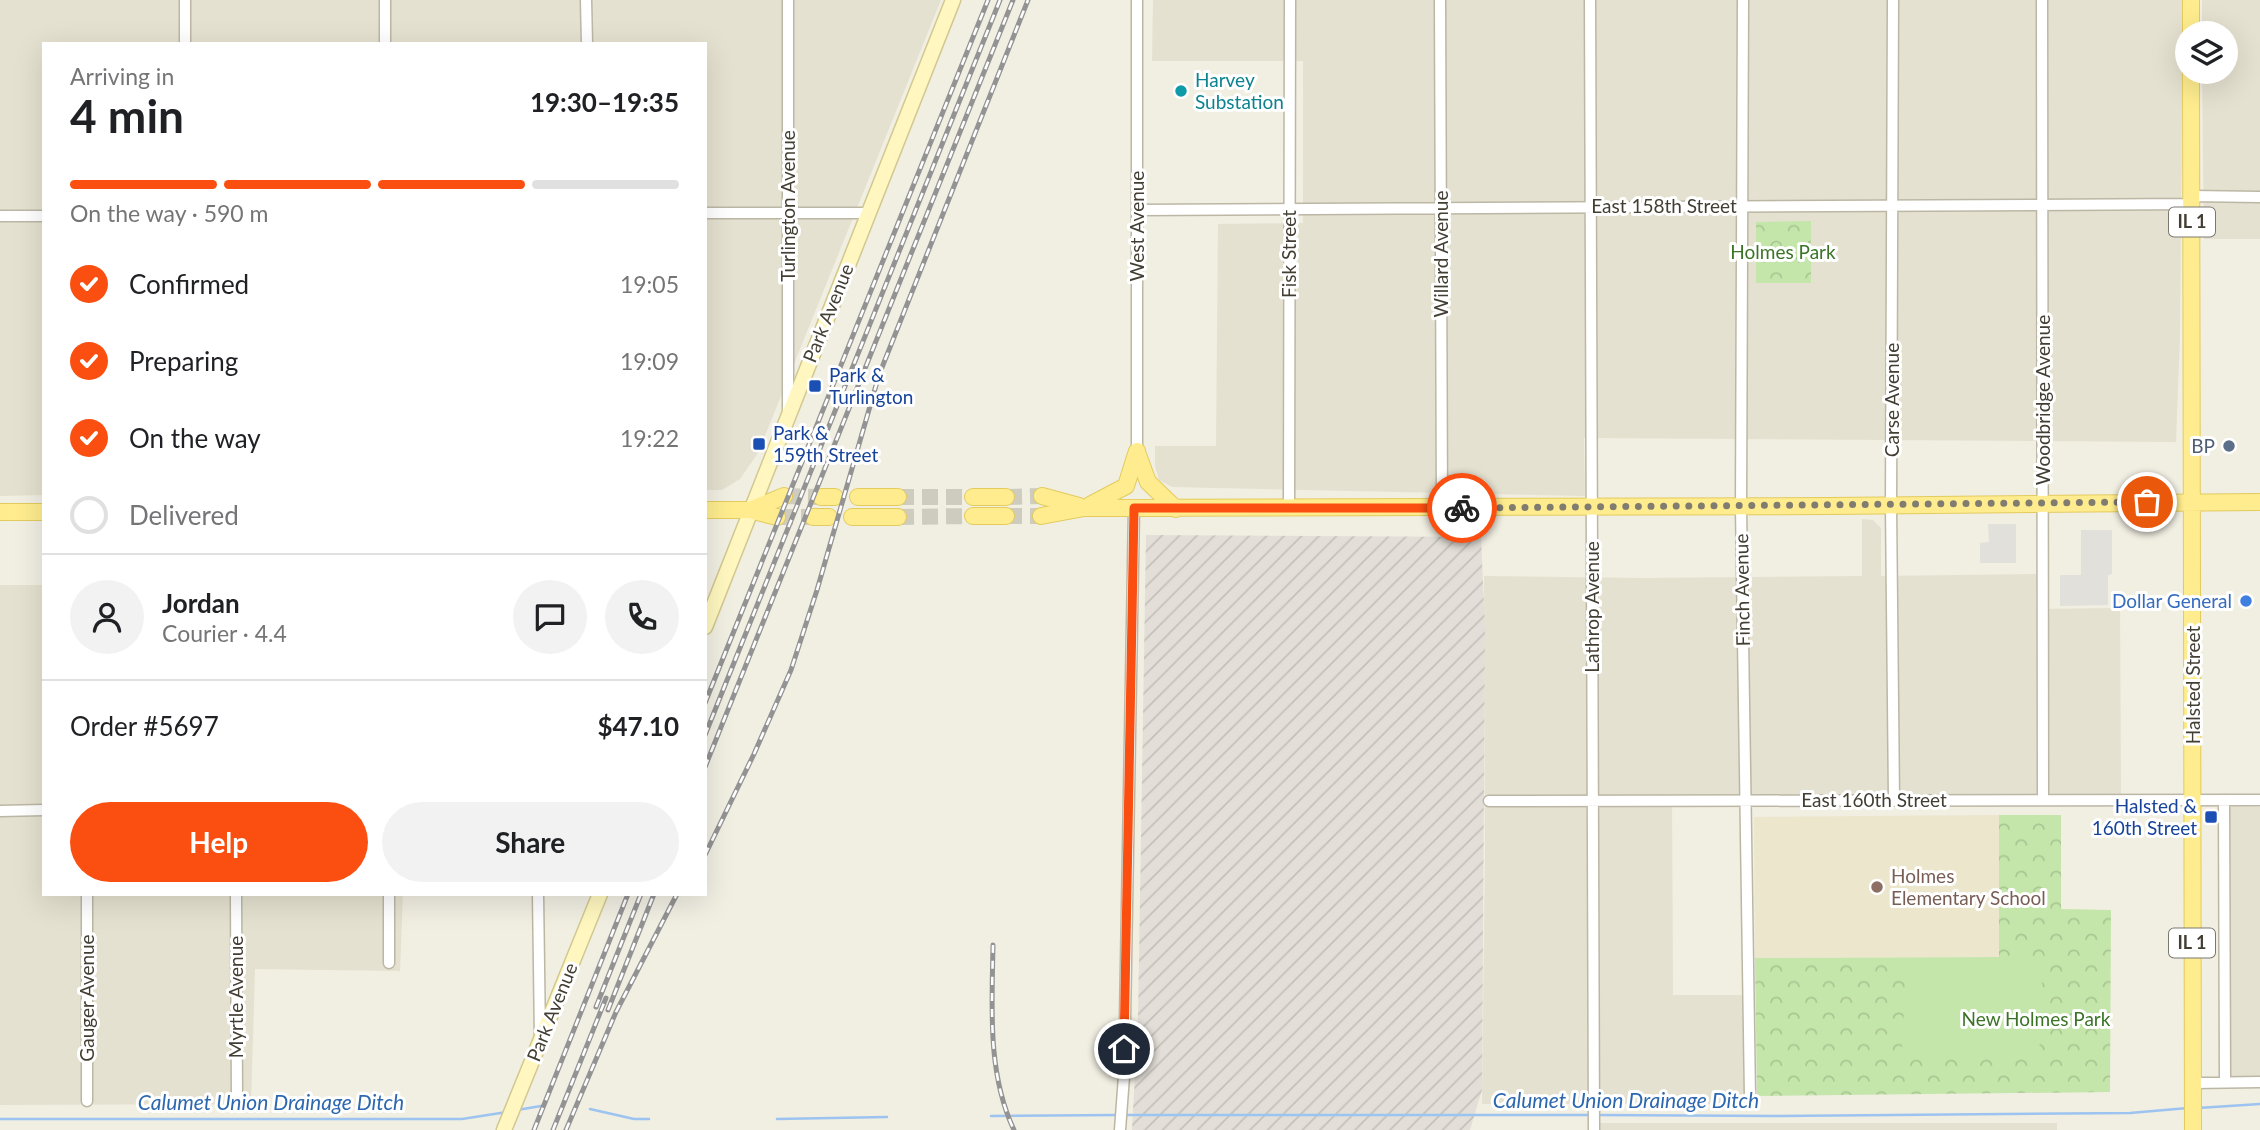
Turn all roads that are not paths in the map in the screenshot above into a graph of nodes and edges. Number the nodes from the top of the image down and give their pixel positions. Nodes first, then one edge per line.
1 (185, 0) edge
2 (385, 0) edge
3 (586, 0) edge
4 (788, 0) edge
5 (953, 0) edge
6 (1136, 0) edge
7 (1290, 0) edge
8 (1440, 0) edge
9 (1590, 0) edge
10 (1743, 0) edge
11 (1893, 0) edge
12 (2042, 0) edge
13 (2191, 0) edge
14 (2191, 21) edge
15 (185, 42) edge
16 (385, 42) edge
17 (587, 42) edge
18 (2192, 84) edge
19 (2260, 197) edge
20 (2192, 200) junction
21 (2043, 204) junction
22 (1892, 205) junction
23 (1742, 206) junction
24 (1591, 207) junction
25 (1441, 208) junction
26 (1289, 209) junction
27 (1137, 210) junction
28 (788, 212) junction
29 (707, 213) edge
30 (868, 213) junction
31 (0, 216) edge
32 (42, 216) edge
33 (788, 412) junction
34 (1137, 451) junction
35 (784, 496) tunnel mouth
36 (1041, 496) tunnel mouth
37 (973, 497) tunnel mouth
38 (1006, 497) tunnel mouth
39 (858, 498) dead end
40 (898, 498) tunnel mouth
41 (2193, 502) junction
42 (2260, 502) edge
43 (2043, 504) junction
44 (1891, 506) junction
45 (1592, 507) junction
46 (1741, 507) junction
47 (1084, 508) junction
48 (1134, 508) junction
49 (1289, 508) junction
50 (1442, 508) junction
51 (1176, 509) junction
52 (707, 510) edge
53 (750, 510) junction
54 (0, 512) edge
55 (42, 512) edge
56 (973, 516) tunnel mouth
57 (1006, 516) tunnel mouth
58 (1041, 516) tunnel mouth
59 (777, 517) tunnel mouth
60 (852, 517) dead end
61 (898, 517) tunnel mouth
62 (707, 622) edge
63 (1745, 800) junction
64 (1894, 800) junction
65 (2043, 800) junction
66 (2192, 800) junction
67 (2224, 800) junction
68 (2260, 800) edge
69 (1489, 801) dead end
70 (1594, 801) junction
71 (42, 810) edge
72 (0, 811) edge
73 (87, 896) edge
74 (236, 896) edge
75 (389, 896) edge
76 (538, 896) edge
77 (599, 896) edge
78 (389, 963) dead end
79 (540, 1040) junction
80 (2225, 1082) junction
81 (2260, 1082) edge
82 (2193, 1083) junction
83 (1750, 1097) dead end
84 (237, 1100) dead end
85 (88, 1101) dead end
86 (1594, 1126) edge
87 (505, 1127) edge
88 (1120, 1129) edge
89 (2194, 1129) edge

1 - 15 street
2 - 16 street
3 - 17 street
4 - 28 street, Turlington Avenue
5 - 30 street, Park Avenue
6 - 27 street, West Avenue
7 - 26 street, Fisk Street
8 - 25 street, Willard Avenue
9 - 24 street, Lathrop Avenue
10 - 23 street, Finch Avenue
11 - 22 street, Carse Avenue
12 - 21 street, Woodbridge Avenue
13 - 14 main road
18 - 20 main road, Halsted Street / IL 1
19 - 20 street, East 158th Street
20 - 21 street, East 158th Street
20 - 41 main road, Halsted Street / IL 1
21 - 22 street, East 158th Street
21 - 43 street, Woodbridge Avenue
22 - 23 street, East 158th Street
22 - 44 street, Carse Avenue
23 - 24 street, East 158th Street
23 - 46 street, Finch Avenue
24 - 25 street, East 158th Street
24 - 45 street, Lathrop Avenue
25 - 26 street, East 158th Street
25 - 50 street, Willard Avenue
26 - 27 street, East 158th Street
26 - 49 street, Fisk Street
27 - 34 street, West Avenue
28 - 29 street
28 - 30 street
28 - 33 street, Turlington Avenue
30 - 33 street, Park Avenue
31 - 32 street
33 - 53 street, Park Avenue
34 - 47 main road
34 - 51 main road
35 - 53 main road
36 - 47 main road
37 - 38 main road
39 - 40 main road
41 - 42 main road
41 - 43 main road
41 - 66 main road, Halsted Street / IL 1
43 - 44 main road
43 - 65 street, Woodbridge Avenue
44 - 46 main road
44 - 64 street, Carse Avenue
45 - 46 main road
45 - 50 main road
45 - 70 street, Lathrop Avenue
46 - 63 street, Finch Avenue
47 - 48 main road
47 - 58 main road
48 - 51 main road
48 - 88 street
49 - 50 main road
49 - 51 main road
52 - 53 main road
53 - 59 main road
53 - 62 street, Park Avenue
54 - 55 main road
56 - 57 main road
60 - 61 main road
63 - 64 street, East 160th Street
63 - 70 street, East 160th Street
63 - 83 street, Finch Avenue
64 - 65 street, East 160th Street
65 - 66 street, East 160th Street
66 - 67 street, East 160th Street
66 - 82 main road, Halsted Street / IL 1
67 - 68 street, East 160th Street
67 - 80 street
69 - 70 street, East 160th Street
70 - 86 street, Lathrop Avenue
71 - 72 street
73 - 85 street, Gauger Avenue
74 - 84 street, Myrtle Avenue
75 - 78 street
76 - 79 street
77 - 79 street, Park Avenue
79 - 87 street, Park Avenue
80 - 81 street
80 - 82 street
82 - 89 main road, Halsted Street / IL 1

